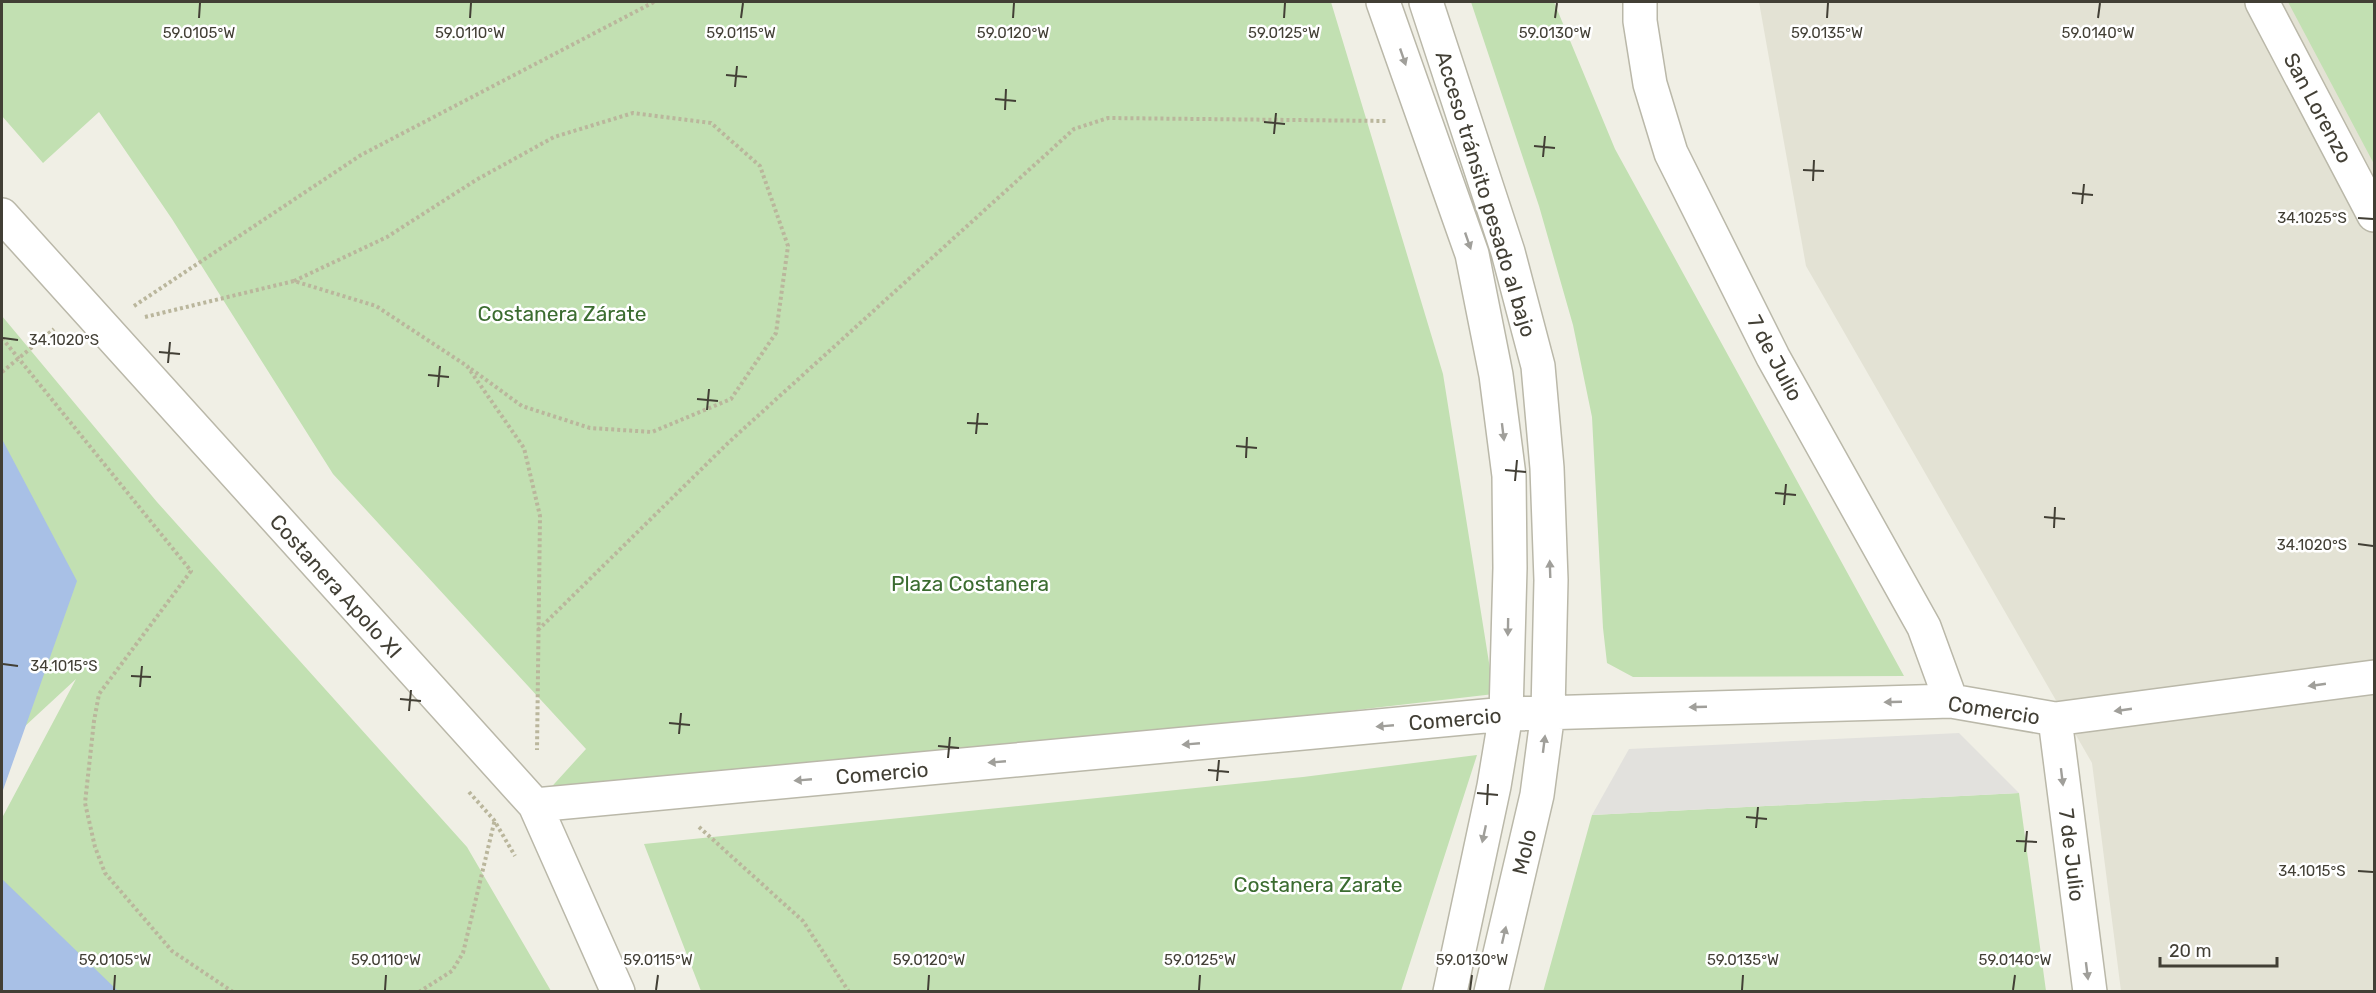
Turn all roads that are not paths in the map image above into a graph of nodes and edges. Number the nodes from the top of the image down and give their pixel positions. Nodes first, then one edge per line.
1 (1383, 2) edge
2 (1426, 2) edge
3 (1640, 2) edge
4 (2262, 2) edge
5 (2, 214) edge
6 (2374, 215) edge
7 (2374, 677) edge
8 (1951, 700) junction
9 (1548, 712) junction
10 (1506, 714) junction
11 (2055, 719) junction
12 (525, 795) junction
13 (618, 992) edge
14 (1450, 992) edge
15 (1491, 992) edge
16 (2090, 992) edge

1 -> 10 street, Acceso tránsito pesado al bajo
9 -> 2 street, Acceso tránsito pesado al bajo
3 - 8 street, 7 de Julio
4 - 6 street, San Lorenzo
5 - 12 street, Costanera Apolo XI
7 -> 11 street, Comercio
8 -> 9 street, Comercio
8 - 11 street, Comercio
9 - 10 street, Comercio
15 -> 9 street, Molo
10 -> 12 street, Comercio
10 -> 14 street, Molo
11 -> 16 street, 7 de Julio
12 - 13 street, Costanera Apolo XI

